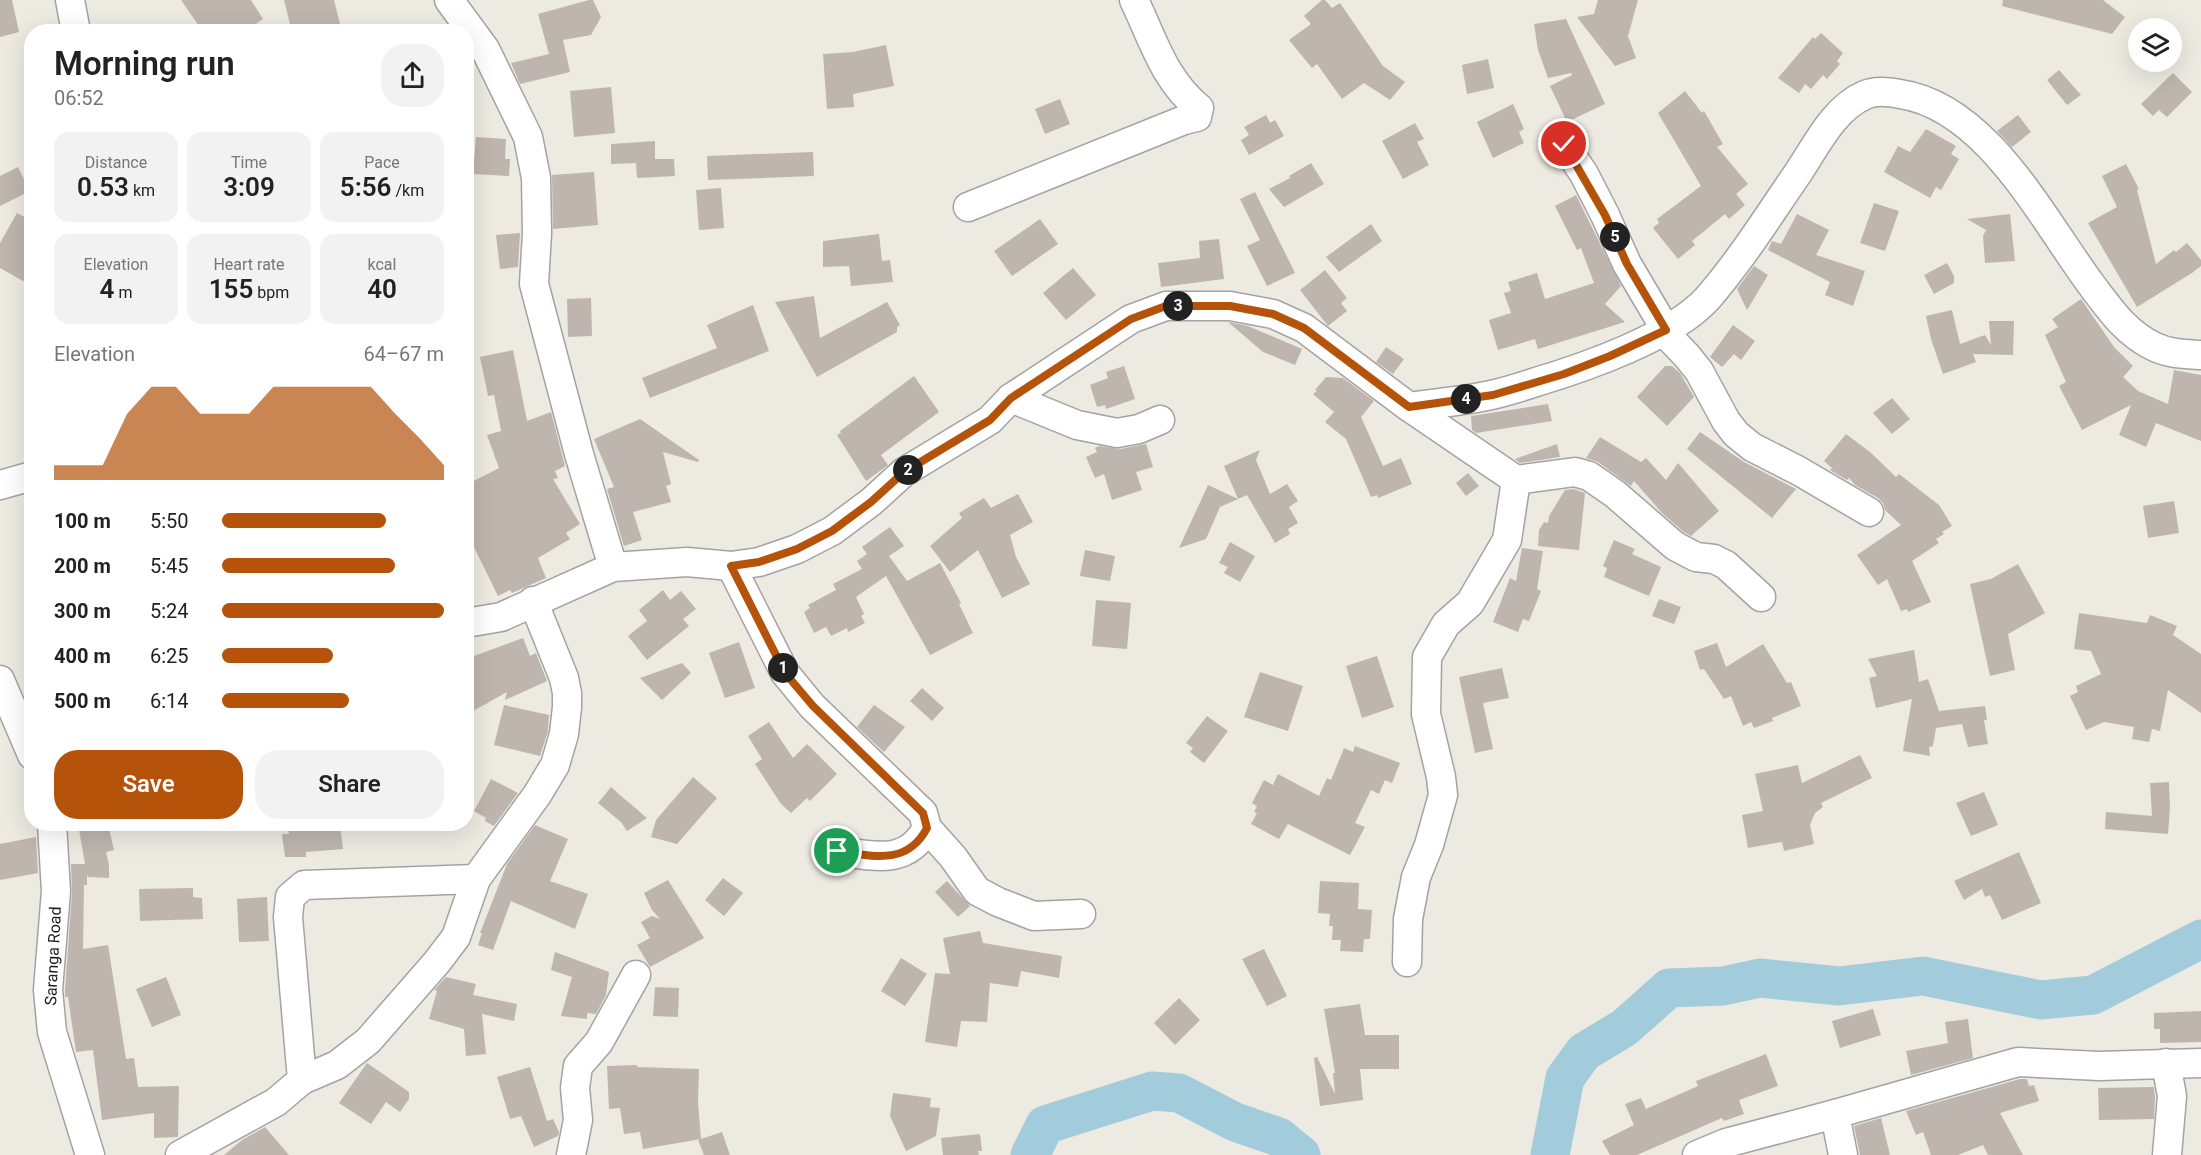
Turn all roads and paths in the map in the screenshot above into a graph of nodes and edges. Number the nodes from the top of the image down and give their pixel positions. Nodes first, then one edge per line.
1 (70, 0) edge
2 (449, 0) edge
3 (1134, 0) edge
4 (74, 24) edge
5 (467, 24) edge
6 (474, 34) edge
7 (1564, 144) dead end
8 (968, 207) dead end
9 (1665, 331) junction
10 (2201, 355) edge
11 (1011, 398) junction
12 (1409, 407) junction
13 (1160, 420) dead end
14 (24, 478) edge
15 (1516, 480) junction
16 (0, 485) edge
17 (1869, 512) dead end
18 (731, 566) junction
19 (613, 567) junction
20 (1761, 597) dead end
21 (533, 602) junction
22 (474, 622) edge
23 (2, 691) edge
24 (24, 738) edge
25 (927, 828) junction
26 (52, 831) edge
27 (837, 851) dead end
28 (476, 879) junction
29 (1082, 914) dead end
30 (1407, 962) dead end
31 (636, 975) dead end
32 (2166, 1063) junction
33 (2201, 1063) edge
34 (302, 1080) junction
35 (1835, 1114) junction
36 (90, 1155) edge
37 (180, 1155) edge
38 (571, 1155) edge
39 (1696, 1155) edge
40 (1843, 1155) edge
41 (2167, 1155) edge

1 - 4 street
2 - 5 street
3 - 8 street
6 - 19 street
7 - 9 street
9 - 10 street
9 - 12 street
9 - 17 street
11 - 12 street
11 - 13 street
11 - 18 street
12 - 15 street
14 - 16 street
15 - 20 street
15 - 30 street
18 - 19 street
18 - 25 street
19 - 21 street
21 - 22 street
21 - 28 street
23 - 24 street
25 - 27 street
25 - 29 street
26 - 36 street, Saranga Road
28 - 34 street
28 - 34 street
31 - 38 street
32 - 33 street
32 - 35 street
32 - 41 street
34 - 37 street
35 - 39 street
35 - 40 street

